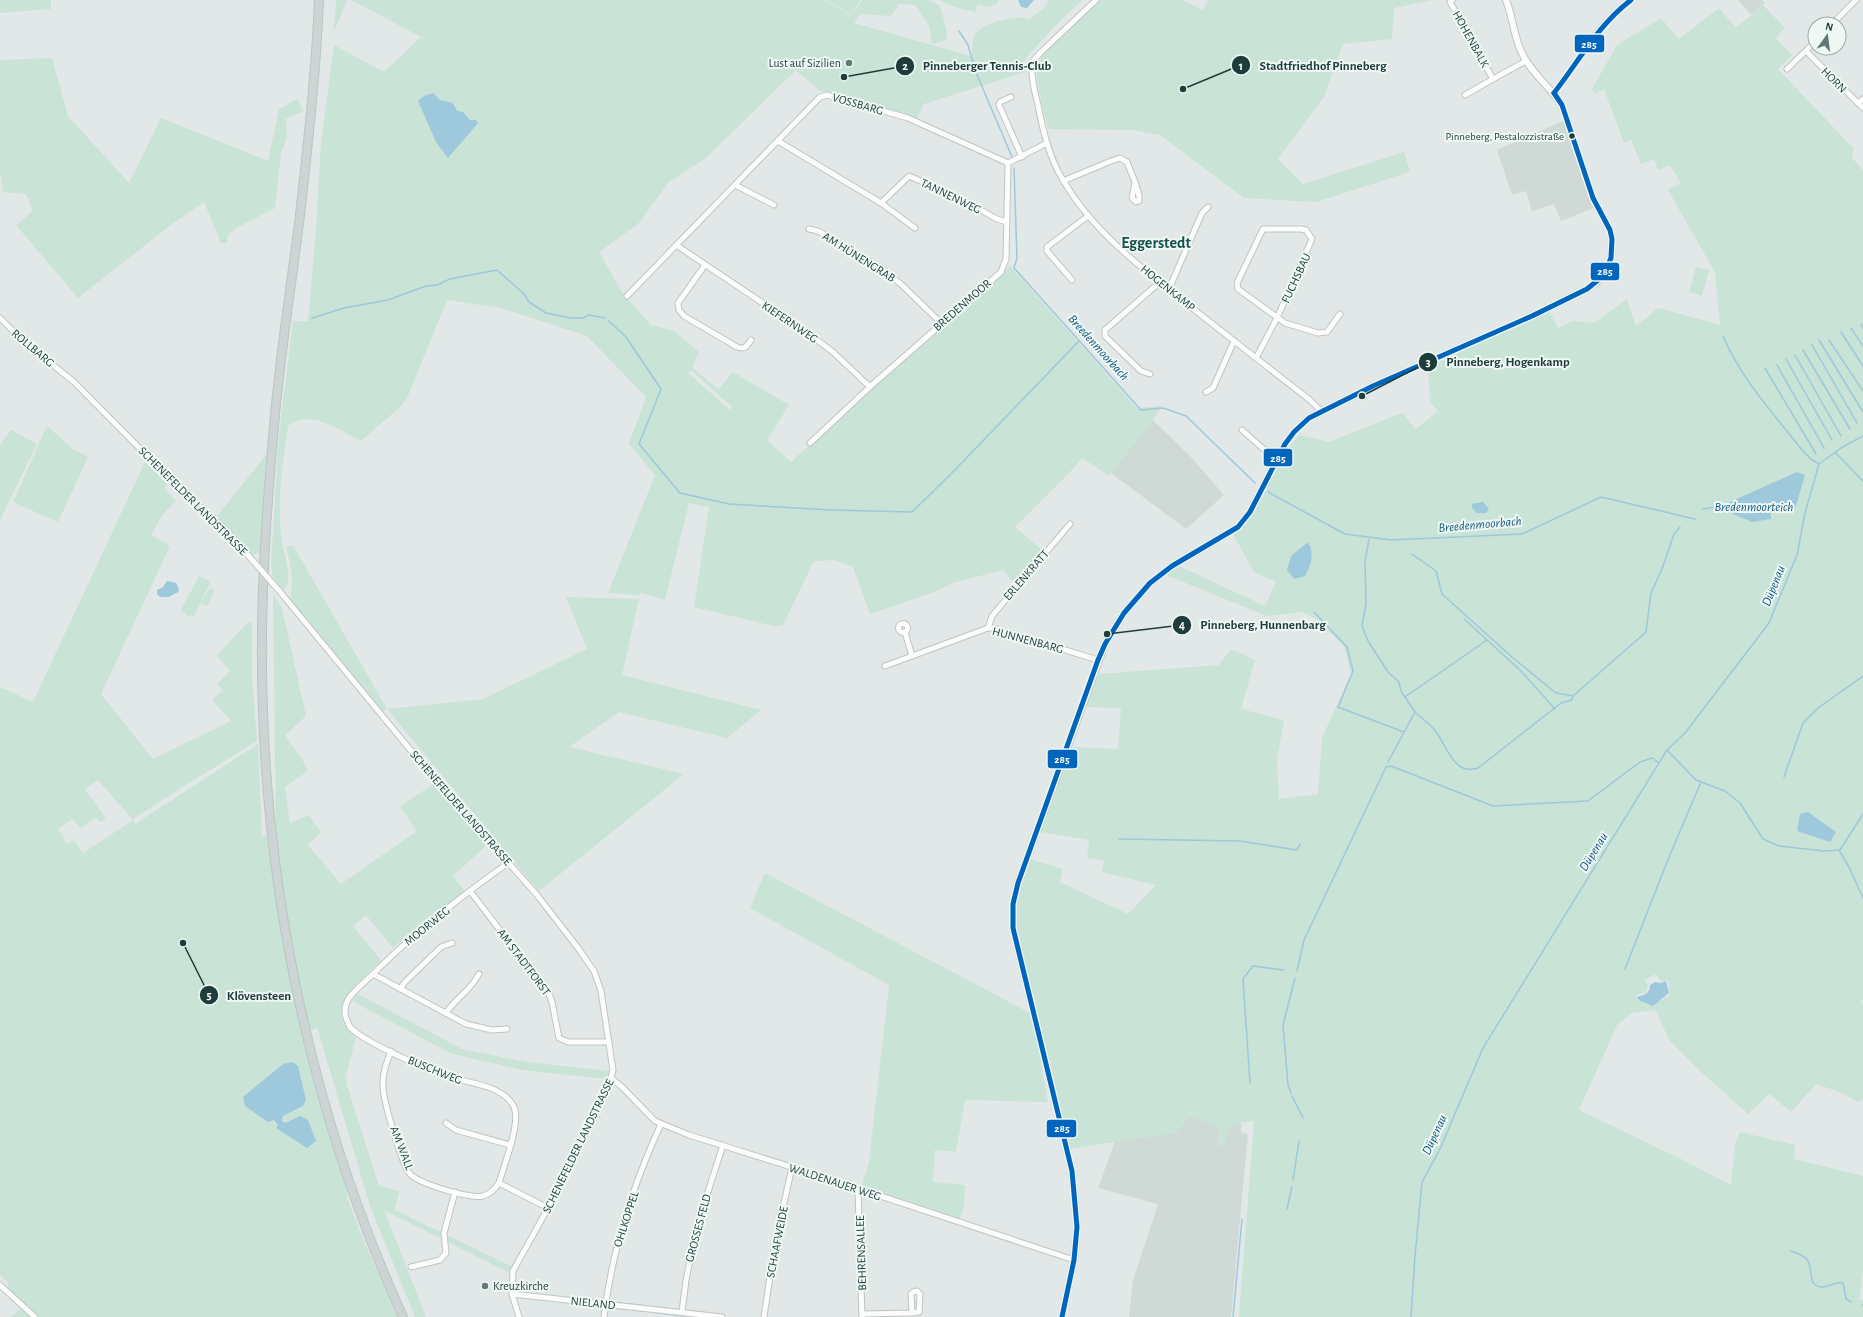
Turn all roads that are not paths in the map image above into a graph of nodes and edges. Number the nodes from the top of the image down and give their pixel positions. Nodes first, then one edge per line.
1 (319, 0) edge
2 (1096, 0) edge
3 (1452, 0) edge
4 (1506, 0) edge
5 (1631, 0) edge
6 (1856, 0) edge
7 (1840, 16) edge
8 (1806, 51) joint
9 (1526, 61) junction
10 (1787, 69) dead end
11 (1493, 79) junction
12 (1554, 93) junction
13 (1465, 95) dead end
14 (1011, 97) dead end
15 (1863, 99) edge
16 (1858, 103) junction
17 (1863, 108) edge
18 (778, 141) junction
19 (1047, 143) junction
20 (1022, 157) junction
21 (1008, 164) junction
22 (1063, 181) junction
23 (1135, 183) dead end
24 (735, 185) junction
25 (881, 203) junction
26 (774, 205) dead end
27 (1208, 208) dead end
28 (1088, 216) junction
29 (1007, 222) junction
30 (916, 228) dead end
31 (809, 229) dead end
32 (676, 245) junction
33 (705, 265) junction
34 (1072, 280) dead end
35 (1160, 282) junction
36 (1169, 289) junction
37 (627, 296) dead end
38 (1340, 314) dead end
39 (0, 318) edge
40 (1277, 318) junction
41 (941, 323) junction
42 (751, 340) dead end
43 (1234, 341) junction
44 (1256, 358) junction
45 (1150, 374) dead end
46 (68, 377) joint
47 (870, 387) junction
48 (1206, 392) dead end
49 (1321, 411) junction
50 (1242, 430) dead end
51 (810, 443) dead end
52 (1276, 460) junction
53 (1070, 524) dead end
54 (988, 628) junction
55 (905, 632) dead end
56 (912, 656) junction
57 (1098, 660) junction
58 (885, 666) dead end
59 (508, 863) junction
60 (470, 891) junction
61 (452, 944) dead end
62 (373, 974) junction
63 (479, 974) dead end
64 (400, 989) junction
65 (352, 995) joint
66 (446, 1013) junction
67 (507, 1030) dead end
68 (609, 1042) junction
69 (391, 1051) junction
70 (612, 1079) junction
71 (446, 1123) dead end
72 (661, 1124) junction
73 (510, 1145) junction
74 (723, 1146) junction
75 (792, 1167) junction
76 (499, 1183) junction
77 (858, 1189) junction
78 (456, 1192) junction
79 (548, 1208) junction
80 (1074, 1260) junction
81 (411, 1267) dead end
82 (0, 1285) edge
83 (512, 1294) junction
84 (606, 1304) junction
85 (682, 1312) junction
86 (912, 1313) dead end
87 (714, 1316) edge
88 (862, 1316) edge
89 (35, 1317) edge
90 (403, 1317) edge
91 (519, 1317) edge
92 (604, 1317) edge
93 (722, 1317) edge
94 (764, 1317) edge
95 (1062, 1317) edge

1 - 90 main road
2 - 19 street, HOGENKAMP
3 - 11 street, HOHENBALK
4 - 9 street
5 - 12 street
6 - 7 street
8 - 10 street
8 - 16 street, HORN
9 - 11 street, HOHENBALK
9 - 12 street
11 - 13 street, HOHENBALK
12 - 49 street
14 - 20 street
15 - 16 street
16 - 17 street, HORN
18 - 21 street, VOSSBARG
18 - 24 street, VOSSBARG
18 - 25 street
19 - 20 street
19 - 22 street, HOGENKAMP
20 - 21 street
21 - 29 street, BREDENMOOR
22 - 23 street
22 - 28 street, HOGENKAMP
24 - 26 street
24 - 32 street, VOSSBARG
25 - 29 street, TANNENWEG
25 - 30 street
27 - 36 street
28 - 34 street
28 - 35 street, HOGENKAMP
29 - 41 street, BREDENMOOR
31 - 41 street, AM HÜNENGRAB
32 - 33 street, KIEFERNWEG
32 - 37 street, VOSSBARG
33 - 42 street
33 - 47 street, KIEFERNWEG
35 - 36 street, HOGENKAMP
35 - 45 street
36 - 43 street, HOGENKAMP
38 - 40 street, FUCHSBAU
39 - 46 street, ROLLBARG
40 - 40 street, FUCHSBAU
40 - 44 street, FUCHSBAU
41 - 47 street, BREDENMOOR
43 - 44 street, HOGENKAMP
43 - 48 street
44 - 49 street, HOGENKAMP
46 - 59 street, SCHENEFELDER LANDSTRASSE, bridge
47 - 51 street, BREDENMOOR
49 - 52 street
50 - 52 street
52 - 57 street
53 - 54 street, ERLENKRATT
54 - 56 street, HUNNENBARG
54 - 57 street, HUNNENBARG
55 - 56 street
56 - 58 street, HUNNENBARG
57 - 80 street
59 - 60 street, MOORWEG
59 - 68 street, SCHENEFELDER LANDSTRASSE
60 - 62 street, MOORWEG
60 - 68 street, AM STADTFORST
61 - 64 street
62 - 64 street
62 - 65 street, MOORWEG
63 - 66 street
64 - 66 street
65 - 69 street, BUSCHWEG
66 - 67 street
68 - 70 street, SCHENEFELDER LANDSTRASSE
69 - 73 street, BUSCHWEG
69 - 78 street, AM WALL
70 - 72 street, WALDENAUER WEG
70 - 79 street, SCHENEFELDER LANDSTRASSE
71 - 73 street
72 - 74 street, WALDENAUER WEG
72 - 84 street, OHLKOPPEL
73 - 76 street, BUSCHWEG
74 - 75 street, WALDENAUER WEG
74 - 85 street, GROSSES FELD
75 - 77 street, WALDENAUER WEG
75 - 94 street, SCHAAFWEIDE
76 - 78 street, AM WALL
76 - 79 street
77 - 80 street, WALDENAUER WEG
77 - 88 street, BEHRENSALLEE
78 - 81 street
79 - 83 street, SCHENEFELDER LANDSTRASSE
80 - 95 street
82 - 89 street
83 - 84 street, NIELAND
83 - 91 street, SCHENEFELDER LANDSTRASSE
84 - 85 street, NIELAND
84 - 92 street, OHLKOPPEL
85 - 87 street, NIELAND
86 - 88 street
87 - 93 street, NIELAND

